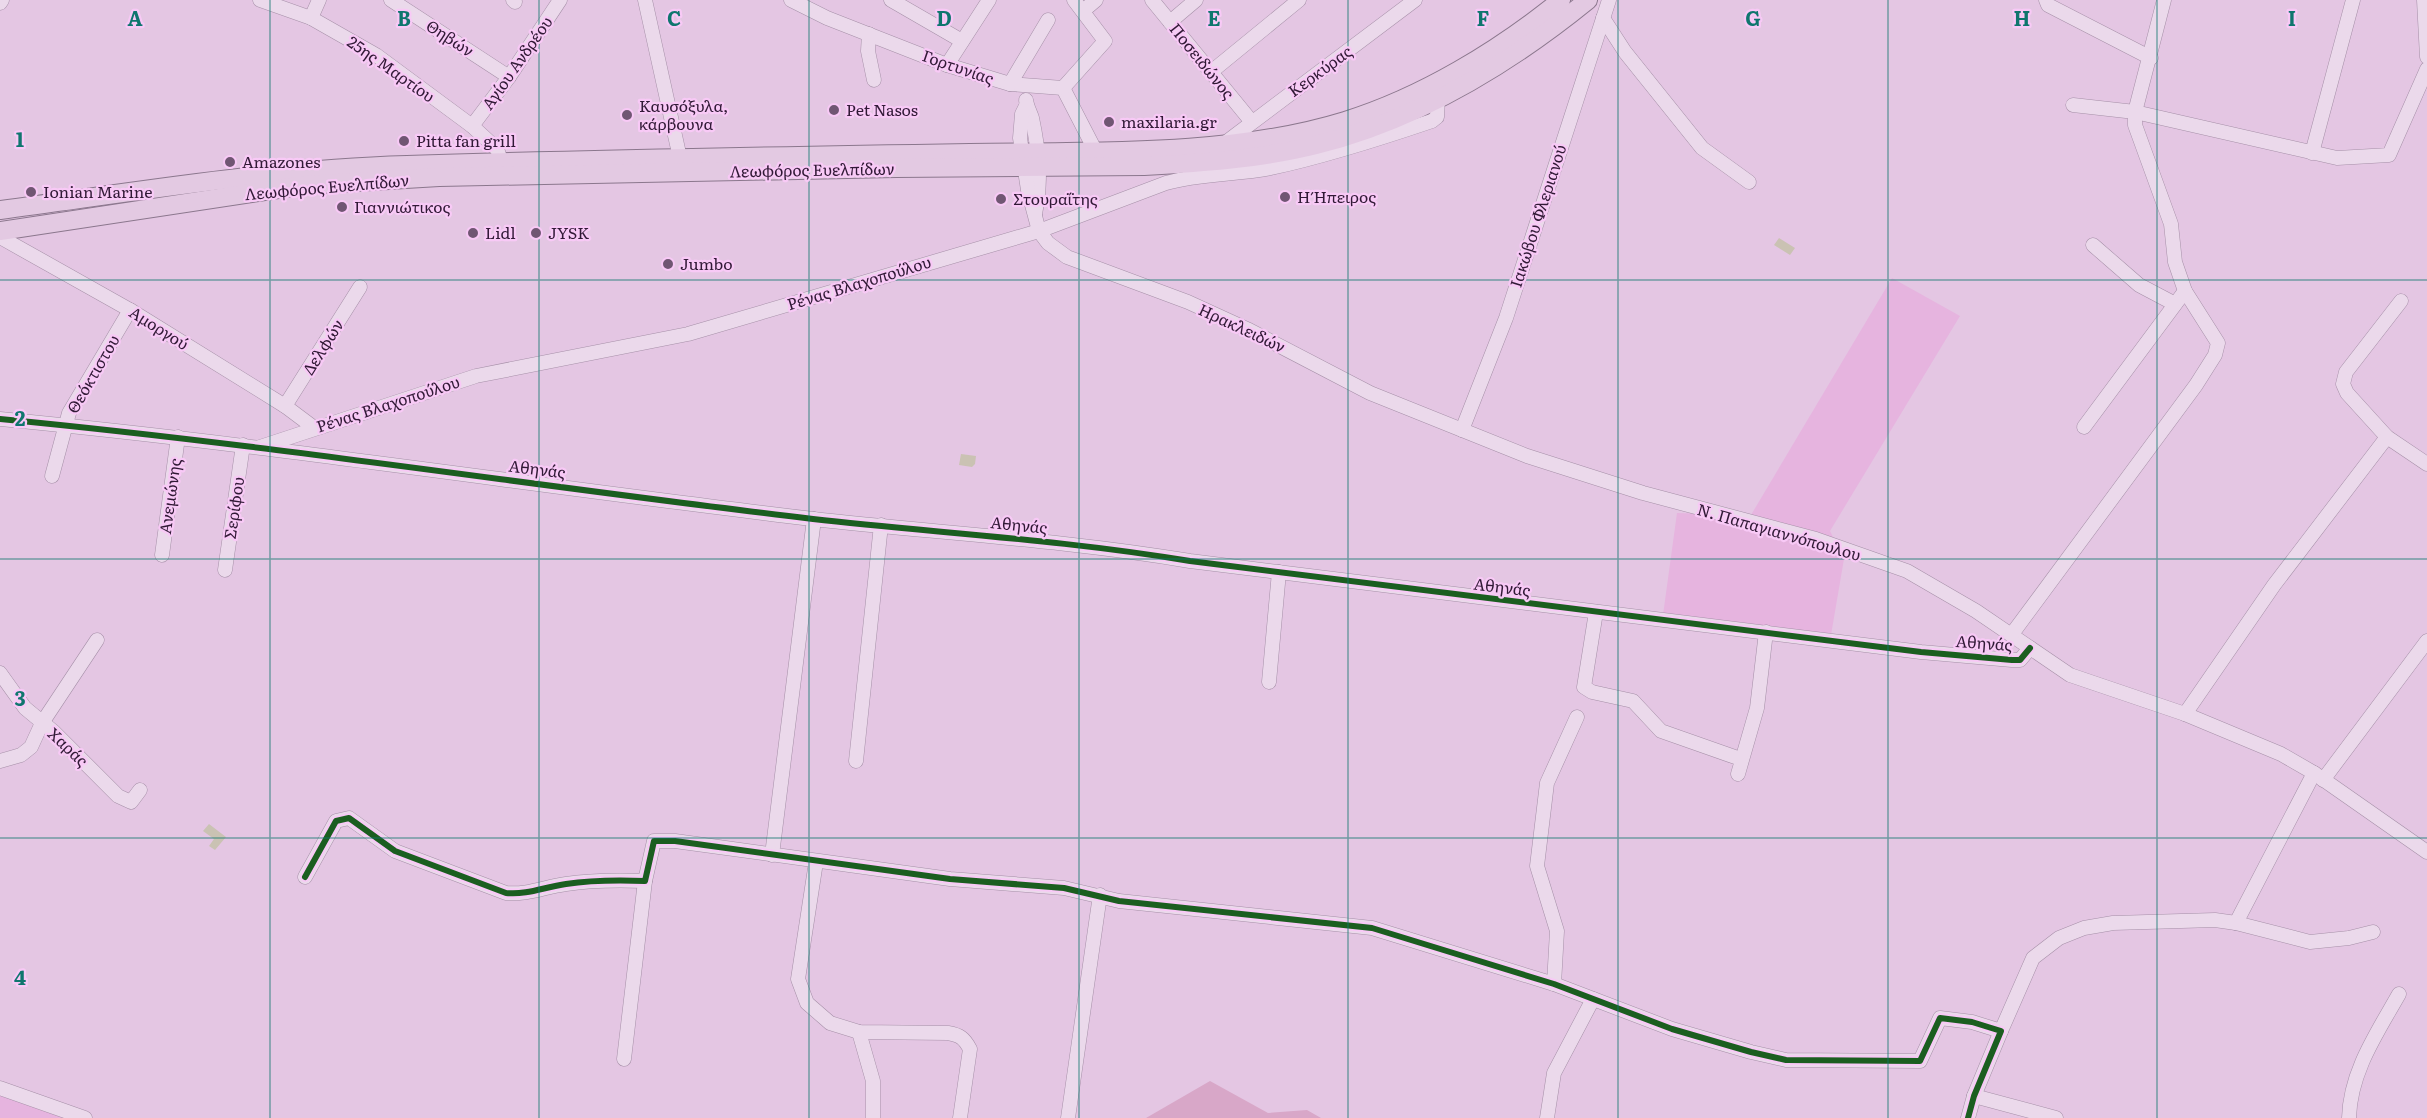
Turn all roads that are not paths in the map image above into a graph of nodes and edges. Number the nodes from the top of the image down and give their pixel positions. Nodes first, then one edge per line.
1 (260, 0) edge
2 (319, 0) edge
3 (391, 0) edge
4 (560, 0) edge
5 (645, 0) edge
6 (791, 0) edge
7 (891, 0) edge
8 (989, 0) edge
9 (1096, 0) edge
10 (1152, 0) edge
11 (1196, 0) edge
12 (1299, 0) edge
13 (1415, 0) edge
14 (1561, 0) edge
15 (1588, 0) edge
16 (1608, 0) edge
17 (2046, 0) edge
18 (2164, 0) edge
19 (2353, 0) edge
20 (2425, 3) edge
21 (1079, 6) edge
22 (311, 18) junction
23 (1603, 18) junction
24 (1048, 20) dead end
25 (1170, 22) junction
26 (869, 34) junction
27 (962, 41) junction
28 (2427, 57) edge
29 (2151, 58) junction
30 (947, 65) junction
31 (2427, 69) edge
32 (1211, 72) junction
33 (509, 77) junction
34 (874, 80) dead end
35 (1017, 85) junction
36 (1063, 88) junction
37 (1438, 98) junction
38 (2073, 105) dead end
39 (2135, 112) junction
40 (1251, 121) junction
41 (472, 126) junction
42 (1225, 143) junction
43 (1096, 152) junction
44 (2312, 153) junction
45 (680, 158) junction
46 (1031, 160) junction
47 (502, 163) junction
48 (1749, 182) dead end
49 (0, 210) edge
50 (0, 231) edge
51 (1039, 231) junction
52 (0, 237) edge
53 (2093, 244) dead end
54 (360, 287) dead end
55 (2185, 291) junction
56 (2401, 301) dead end
57 (2175, 304) junction
58 (130, 310) junction
59 (285, 406) junction
60 (0, 419) edge
61 (64, 425) junction
62 (313, 428) junction
63 (2084, 428) dead end
64 (1462, 430) junction
65 (178, 437) junction
66 (2387, 438) junction
67 (243, 445) junction
68 (258, 448) junction
69 (2427, 464) edge
70 (52, 476) dead end
71 (814, 519) junction
72 (881, 525) junction
73 (162, 555) dead end
74 (225, 570) dead end
75 (1279, 572) junction
76 (1596, 612) junction
77 (1766, 632) junction
78 (2012, 634) junction
79 (96, 640) dead end
80 (2427, 640) edge
81 (2030, 648) junction
82 (0, 673) edge
83 (1269, 682) dead end
84 (2185, 714) junction
85 (1577, 717) dead end
86 (42, 723) junction
87 (1735, 757) dead end
88 (0, 761) edge
89 (856, 761) dead end
90 (1738, 774) dead end
91 (2319, 777) junction
92 (140, 790) dead end
93 (2427, 852) edge
94 (772, 855) junction
95 (816, 862) junction
96 (305, 877) dead end
97 (645, 881) junction
98 (1100, 895) junction
99 (2236, 923) junction
100 (2373, 932) dead end
101 (1554, 984) junction
102 (2399, 994) dead end
103 (1593, 999) junction
104 (2001, 1031) junction
105 (859, 1032) junction
106 (624, 1059) dead end
107 (0, 1088) edge
108 (1974, 1096) junction
109 (85, 1118) edge
110 (873, 1118) edge
111 (960, 1118) edge
112 (1068, 1118) edge
113 (1547, 1118) edge
114 (1968, 1118) edge
115 (2056, 1118) edge
116 (2349, 1118) edge

1 - 22 street, 25ης Μαρτίου
2 - 22 street
3 - 33 street, Θηβών
4 - 33 street, Αγίου Ανδρέου
5 - 45 street
6 - 26 street, Γορτυνίας
7 - 27 street
8 - 27 street
9 - 21 street
10 - 25 street, Ποσειδώνος
11 - 25 street
12 - 32 street
13 - 40 street, Κερκύρας
14 - 42 main road, Λεωφόρος Ευελπίδων
15 - 37 main road, Λεωφόρος Ευελπίδων
16 - 23 street, Ιακώβου Φλεριανού
17 - 29 street
18 - 29 street
19 - 44 street
20 - 28 street
21 - 36 street
22 - 41 street, 25ης Μαρτίου
23 - 48 street
23 - 64 street, Ιακώβου Φλεριανού
24 - 35 street
25 - 32 street, Ποσειδώνος
26 - 30 street, Γορτυνίας
26 - 34 street
27 - 30 street
29 - 39 street
30 - 35 street, Γορτυνίας
31 - 44 street
32 - 40 street, Ποσειδώνος
33 - 41 street, Αγίου Ανδρέου
35 - 36 street, Γορτυνίας
35 - 46 street
36 - 43 street
37 - 46 main road, Λεωφόρος Ευελπίδων
37 - 51 street, Ρένας Βλαχοπούλου
38 - 39 street
39 - 44 street
39 - 55 street
40 - 42 street, Κερκύρας
41 - 47 street, 25ης Μαρτίου
42 - 43 main road, Λεωφόρος Ευελπίδων
43 - 46 main road, Λεωφόρος Ευελπίδων
45 - 46 main road, Λεωφόρος Ευελπίδων
45 - 47 main road, Λεωφόρος Ευελπίδων
46 - 50 main road, Λεωφόρος Ευελπίδων
46 - 51 street
47 - 49 main road, Λεωφόρος Ευελπίδων
51 - 62 street, Ρένας Βλαχοπούλου
51 - 64 street, Ηρακλειδών
52 - 58 street, Αμοργού
53 - 57 street
54 - 59 street, Δελφών
55 - 57 street
55 - 78 street
56 - 66 street
57 - 63 street
58 - 59 street, Αμοργού
58 - 61 street, Θεόκτιστου
59 - 62 street, Αμοργού
60 - 61 street, Αθηνάς
61 - 65 street, Αθηνάς
61 - 70 street, Θεόκτιστου
62 - 68 street, Ρένας Βλαχοπούλου
64 - 78 street, Ν. Παπαγιαννόπουλου
65 - 67 street, Αθηνάς
65 - 73 street, Ανεμώνης
66 - 69 street
66 - 84 street
67 - 68 street, Αθηνάς
67 - 74 street, Σερίφου
68 - 71 street, Αθηνάς
71 - 72 street, Αθηνάς
71 - 94 street
72 - 75 street, Αθηνάς
72 - 89 street
75 - 76 street, Αθηνάς
75 - 83 street
76 - 77 street, Αθηνάς
76 - 87 street
77 - 81 street, Αθηνάς
77 - 90 street
78 - 81 street, Ν. Παπαγιαννόπουλου
79 - 86 street
80 - 91 street
81 - 84 street, Ν. Παπαγιαννόπουλου
82 - 86 street, Χαράς
84 - 91 street, Ν. Παπαγιαννόπουλου
85 - 101 street
86 - 88 street
86 - 92 street, Χαράς
91 - 93 street, Ν. Παπαγιαννόπουλου
91 - 99 street
94 - 95 street
94 - 97 street
95 - 98 street
95 - 105 street
96 - 97 street
97 - 106 street
98 - 101 street
98 - 112 street
99 - 100 street
99 - 104 street
101 - 103 street
102 - 116 street
103 - 104 street
103 - 113 street
104 - 108 street
105 - 110 street
105 - 111 street
107 - 109 street
108 - 114 street
108 - 115 street

